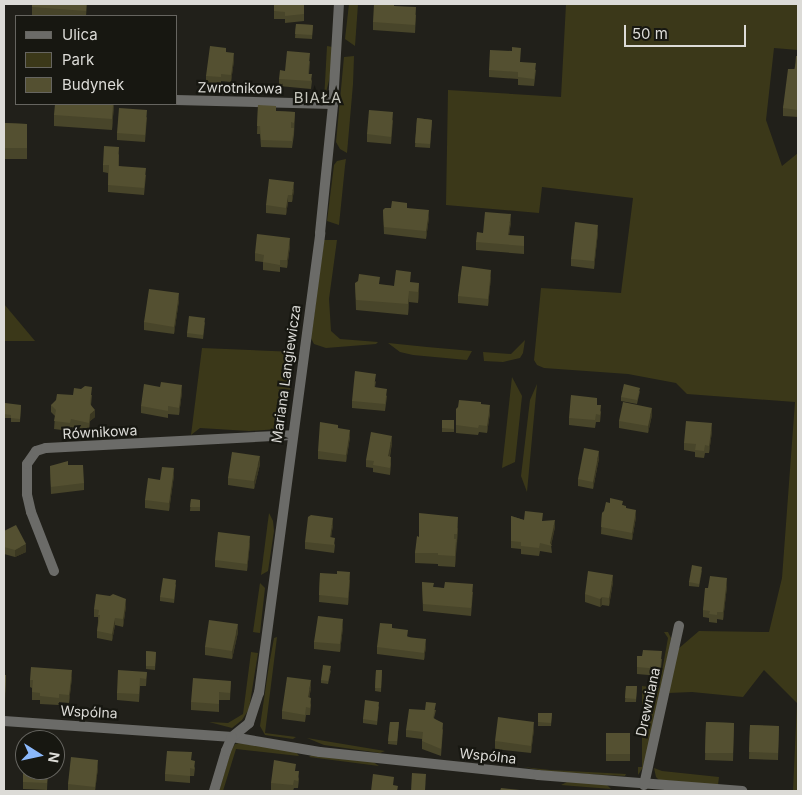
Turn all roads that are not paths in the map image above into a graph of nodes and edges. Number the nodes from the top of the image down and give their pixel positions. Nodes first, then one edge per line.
1 (339, 4) edge
2 (178, 100) edge
3 (333, 104) junction
4 (292, 435) junction
5 (54, 570) dead end
6 (679, 626) dead end
7 (4, 721) edge
8 (232, 737) junction
9 (644, 784) junction
10 (214, 791) edge
11 (742, 791) edge

1 - 3 street, Mariana Langiewicza
2 - 3 street, Zwrotnikowa
3 - 4 street, Mariana Langiewicza
4 - 5 street, Równikowa
4 - 8 street, Mariana Langiewicza
6 - 9 street, Drewniana
7 - 8 street, Wspólna
8 - 9 street, Wspólna
8 - 10 street
9 - 11 street, Wspólna

